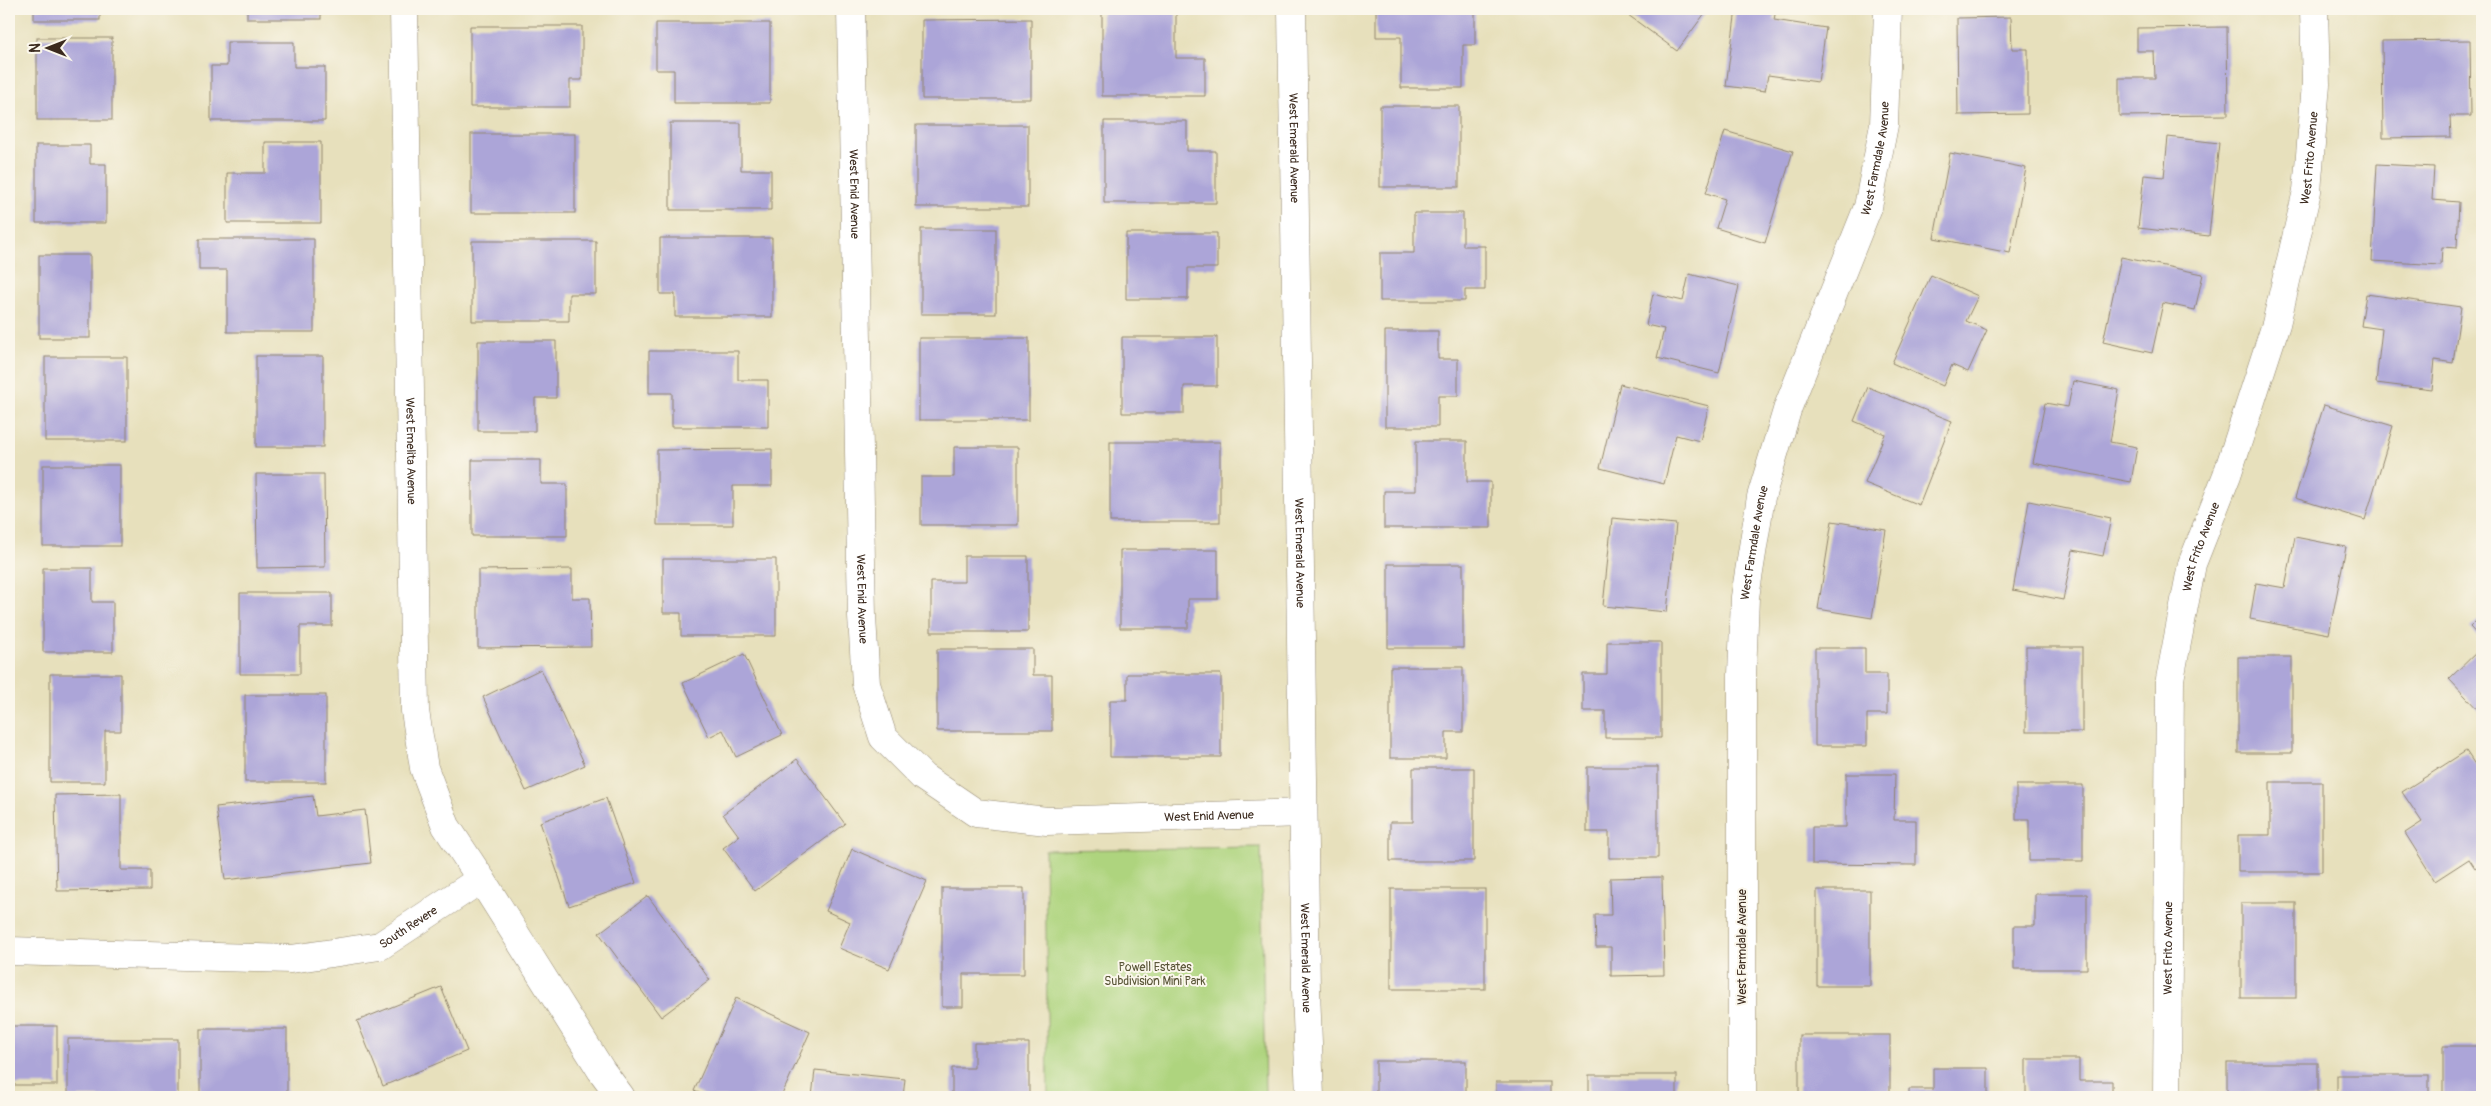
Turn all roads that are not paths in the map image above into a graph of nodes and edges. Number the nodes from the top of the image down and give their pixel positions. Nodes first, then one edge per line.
1 (404, 9) edge
2 (851, 9) edge
3 (1292, 9) edge
4 (1888, 9) edge
5 (2314, 9) edge
6 (1303, 813) junction
7 (481, 879) junction
8 (9, 951) edge
9 (621, 1097) edge
10 (1310, 1097) edge
11 (1742, 1097) edge
12 (2168, 1097) edge

1 - 7 street, West Emelita Avenue
2 - 6 street, West Enid Avenue
3 - 6 street, West Emerald Avenue
4 - 11 street, West Farmdale Avenue
5 - 12 street, West Frito Avenue
6 - 10 street, West Emerald Avenue
7 - 8 street, South Revere
7 - 9 street

